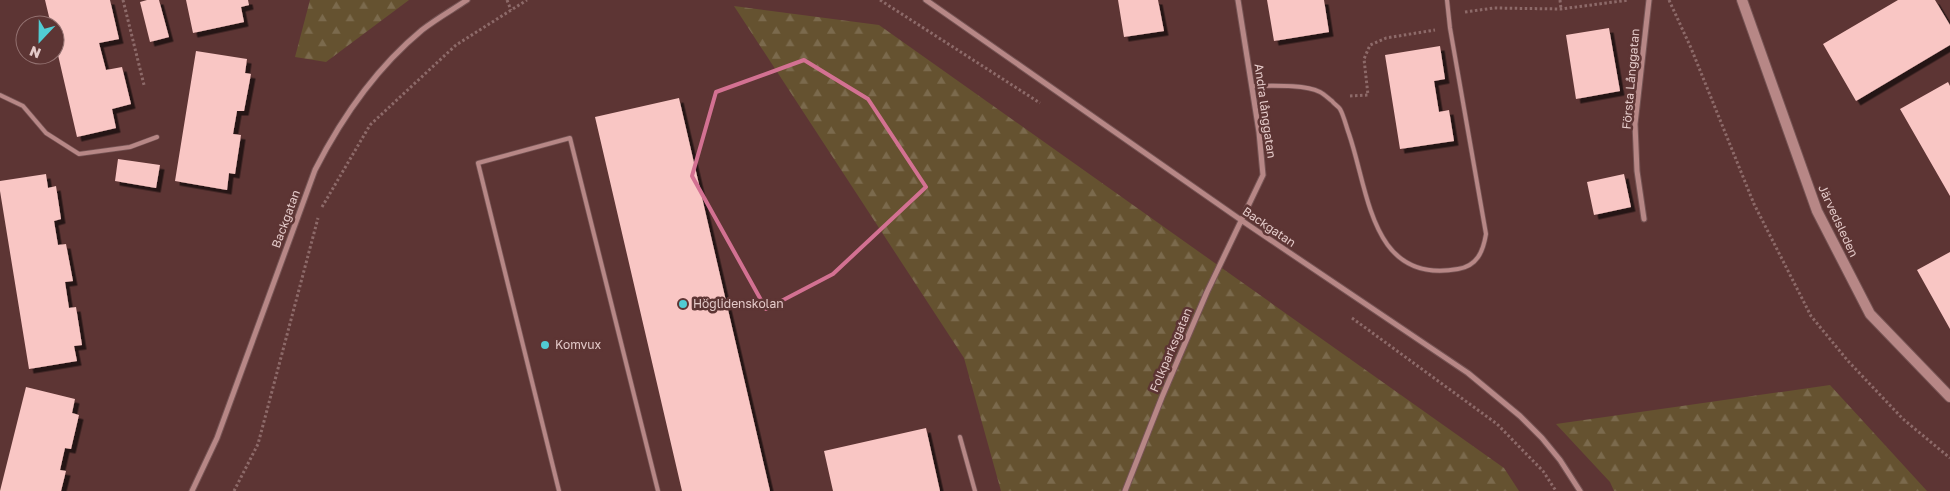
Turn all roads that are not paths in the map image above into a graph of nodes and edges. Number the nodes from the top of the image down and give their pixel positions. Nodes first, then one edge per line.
1 (467, 0) edge
2 (926, 0) edge
3 (1238, 0) edge
4 (1447, 0) edge
5 (1649, 0) edge
6 (1742, 0) edge
7 (1252, 86) junction
8 (0, 95) edge
9 (157, 137) dead end
10 (1644, 219) dead end
11 (1241, 220) junction
12 (1950, 397) edge
13 (960, 437) dead end
14 (192, 491) edge
15 (559, 491) edge
16 (658, 491) edge
17 (975, 491) edge
18 (1125, 491) edge
19 (1580, 491) edge

1 - 14 street, Backgatan
2 - 11 street, Backgatan
3 - 7 street, Andra långgatan
4 - 7 lane
5 - 10 street, Första Långgatan
6 - 12 main road, Järvedsleden
7 - 11 street, Andra långgatan
8 - 9 lane
11 - 18 street, Folkparksgatan
11 - 19 street, Backgatan
13 - 17 lane
15 - 16 lane

